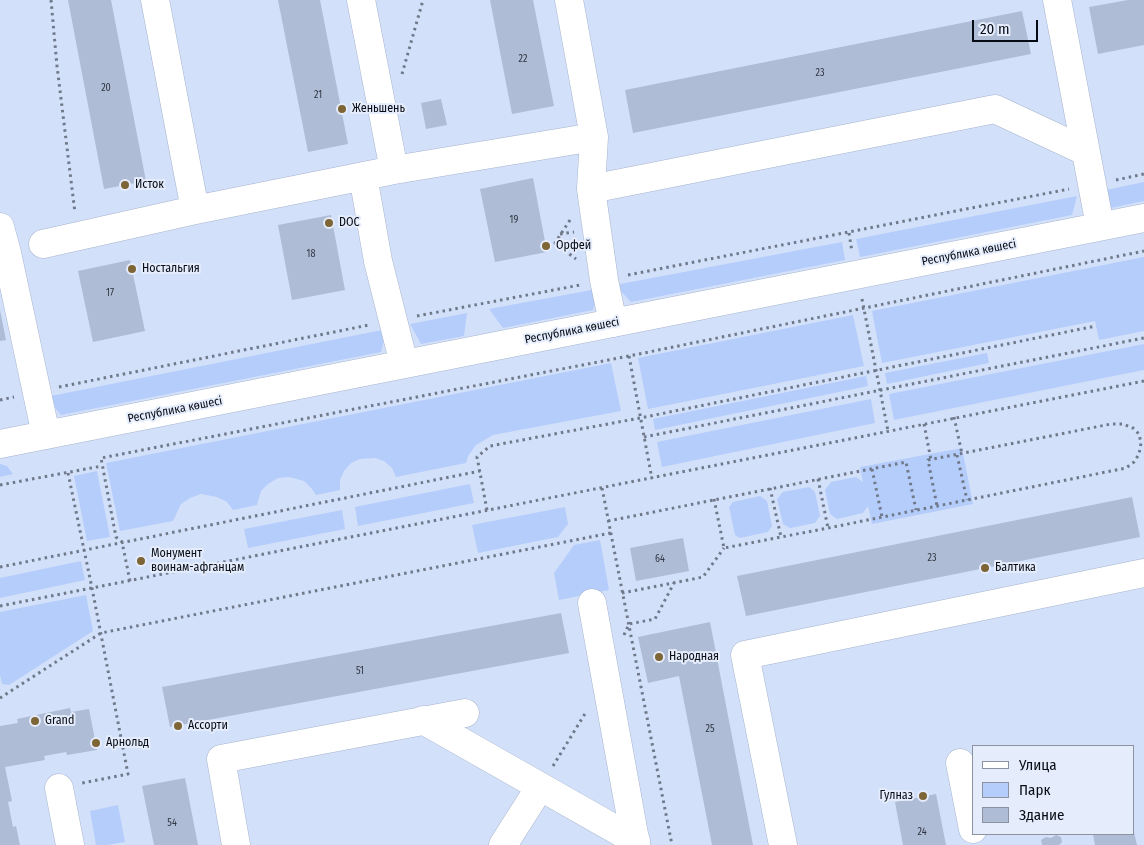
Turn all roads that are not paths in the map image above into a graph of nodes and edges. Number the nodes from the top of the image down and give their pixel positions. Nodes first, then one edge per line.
1 (155, 0) edge
2 (361, 0) edge
3 (568, 0) edge
4 (1057, 0) edge
5 (594, 138) junction
6 (1085, 152) junction
7 (394, 170) junction
8 (363, 176) junction
9 (592, 189) junction
10 (195, 210) junction
11 (1144, 218) edge
12 (1100, 226) junction
13 (0, 227) edge
14 (43, 244) dead end
15 (613, 323) junction
16 (404, 364) junction
17 (46, 435) junction
18 (0, 444) edge
19 (1144, 573) edge
20 (592, 603) dead end
21 (465, 713) dead end
22 (424, 720) junction
23 (960, 763) dead end
24 (540, 787) junction
25 (59, 788) road end
26 (972, 824) edge
27 (636, 843) edge
28 (70, 845) edge
29 (236, 845) edge
30 (503, 845) edge
31 (783, 845) edge

1 - 10 street
2 - 7 street
3 - 5 street
4 - 6 street
5 - 7 street
5 - 9 street
6 - 9 street
6 - 12 street
7 - 8 street
8 - 10 street
8 - 16 street
9 - 15 street
10 - 14 street
11 - 12 street, Республика көшесі
12 - 15 street, Республика көшесі
13 - 17 street
15 - 16 street, Республика көшесі
16 - 17 street, Республика көшесі
17 - 18 street, Республика көшесі
19 - 31 street
20 - 27 street
21 - 22 street
22 - 24 street
22 - 29 street
23 - 26 street
24 - 27 street
24 - 30 street
25 - 28 street

